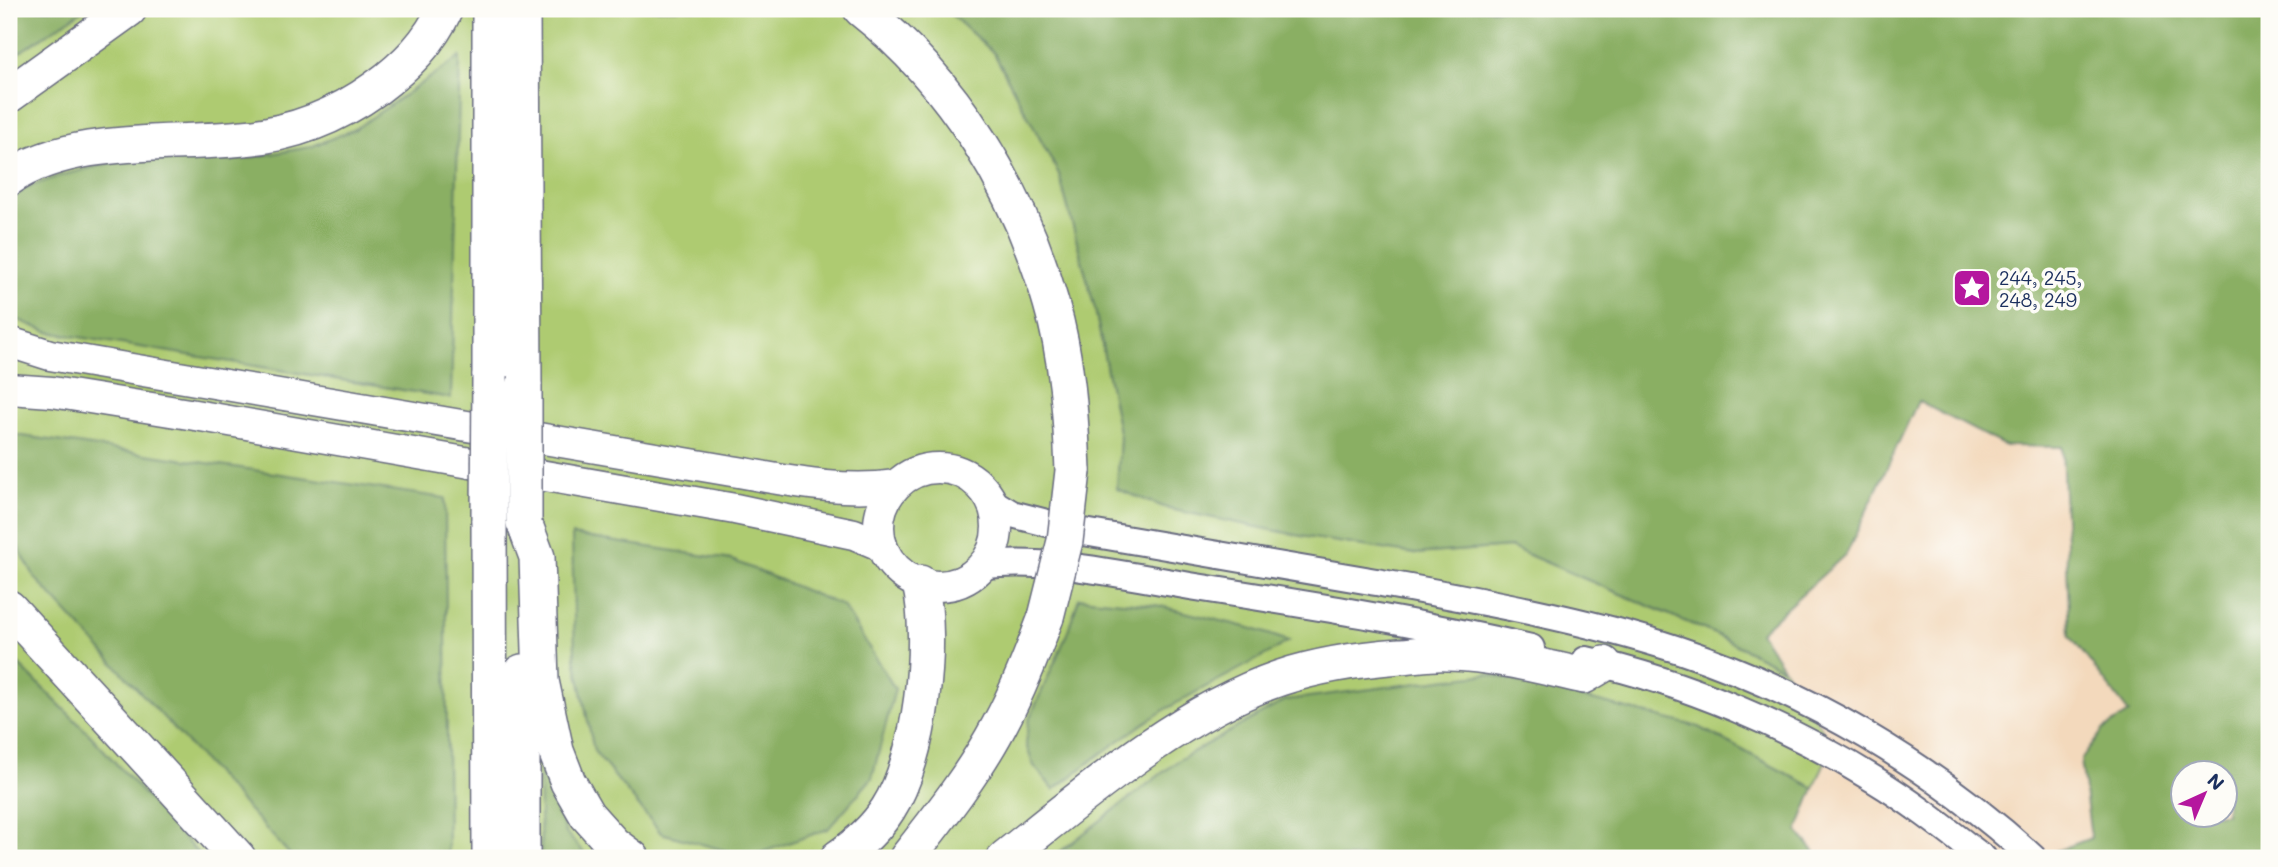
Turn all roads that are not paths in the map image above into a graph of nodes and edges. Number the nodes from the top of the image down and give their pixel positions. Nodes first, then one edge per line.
1 (129, 9) edge
2 (445, 9) edge
3 (490, 9) edge
4 (522, 9) edge
5 (861, 9) edge
6 (9, 95) edge
7 (9, 178) edge
8 (9, 342) edge
9 (9, 389) edge
10 (895, 485) junction
11 (992, 502) junction
12 (524, 522) junction
13 (882, 546) junction
14 (984, 565) junction
15 (920, 583) junction
16 (9, 608) edge
17 (1604, 664) junction
18 (237, 858) edge
19 (490, 858) edge
20 (522, 858) edge
21 (632, 858) edge
22 (838, 858) edge
23 (907, 858) edge
24 (1005, 858) edge
25 (1983, 858) edge
26 (2033, 858) edge

1 - 6 highway
2 - 7 highway
3 - 19 highway, bridge
4 - 12 highway, bridge
5 - 23 highway, bridge
8 - 10 main road
9 - 13 main road
10 - 11 main road
10 - 13 main road
11 - 14 main road
11 - 26 main road
12 - 20 highway
12 - 21 highway
13 - 15 main road
14 - 15 main road
14 - 17 main road
15 - 22 highway
16 - 18 highway
17 - 24 highway
17 - 25 main road

